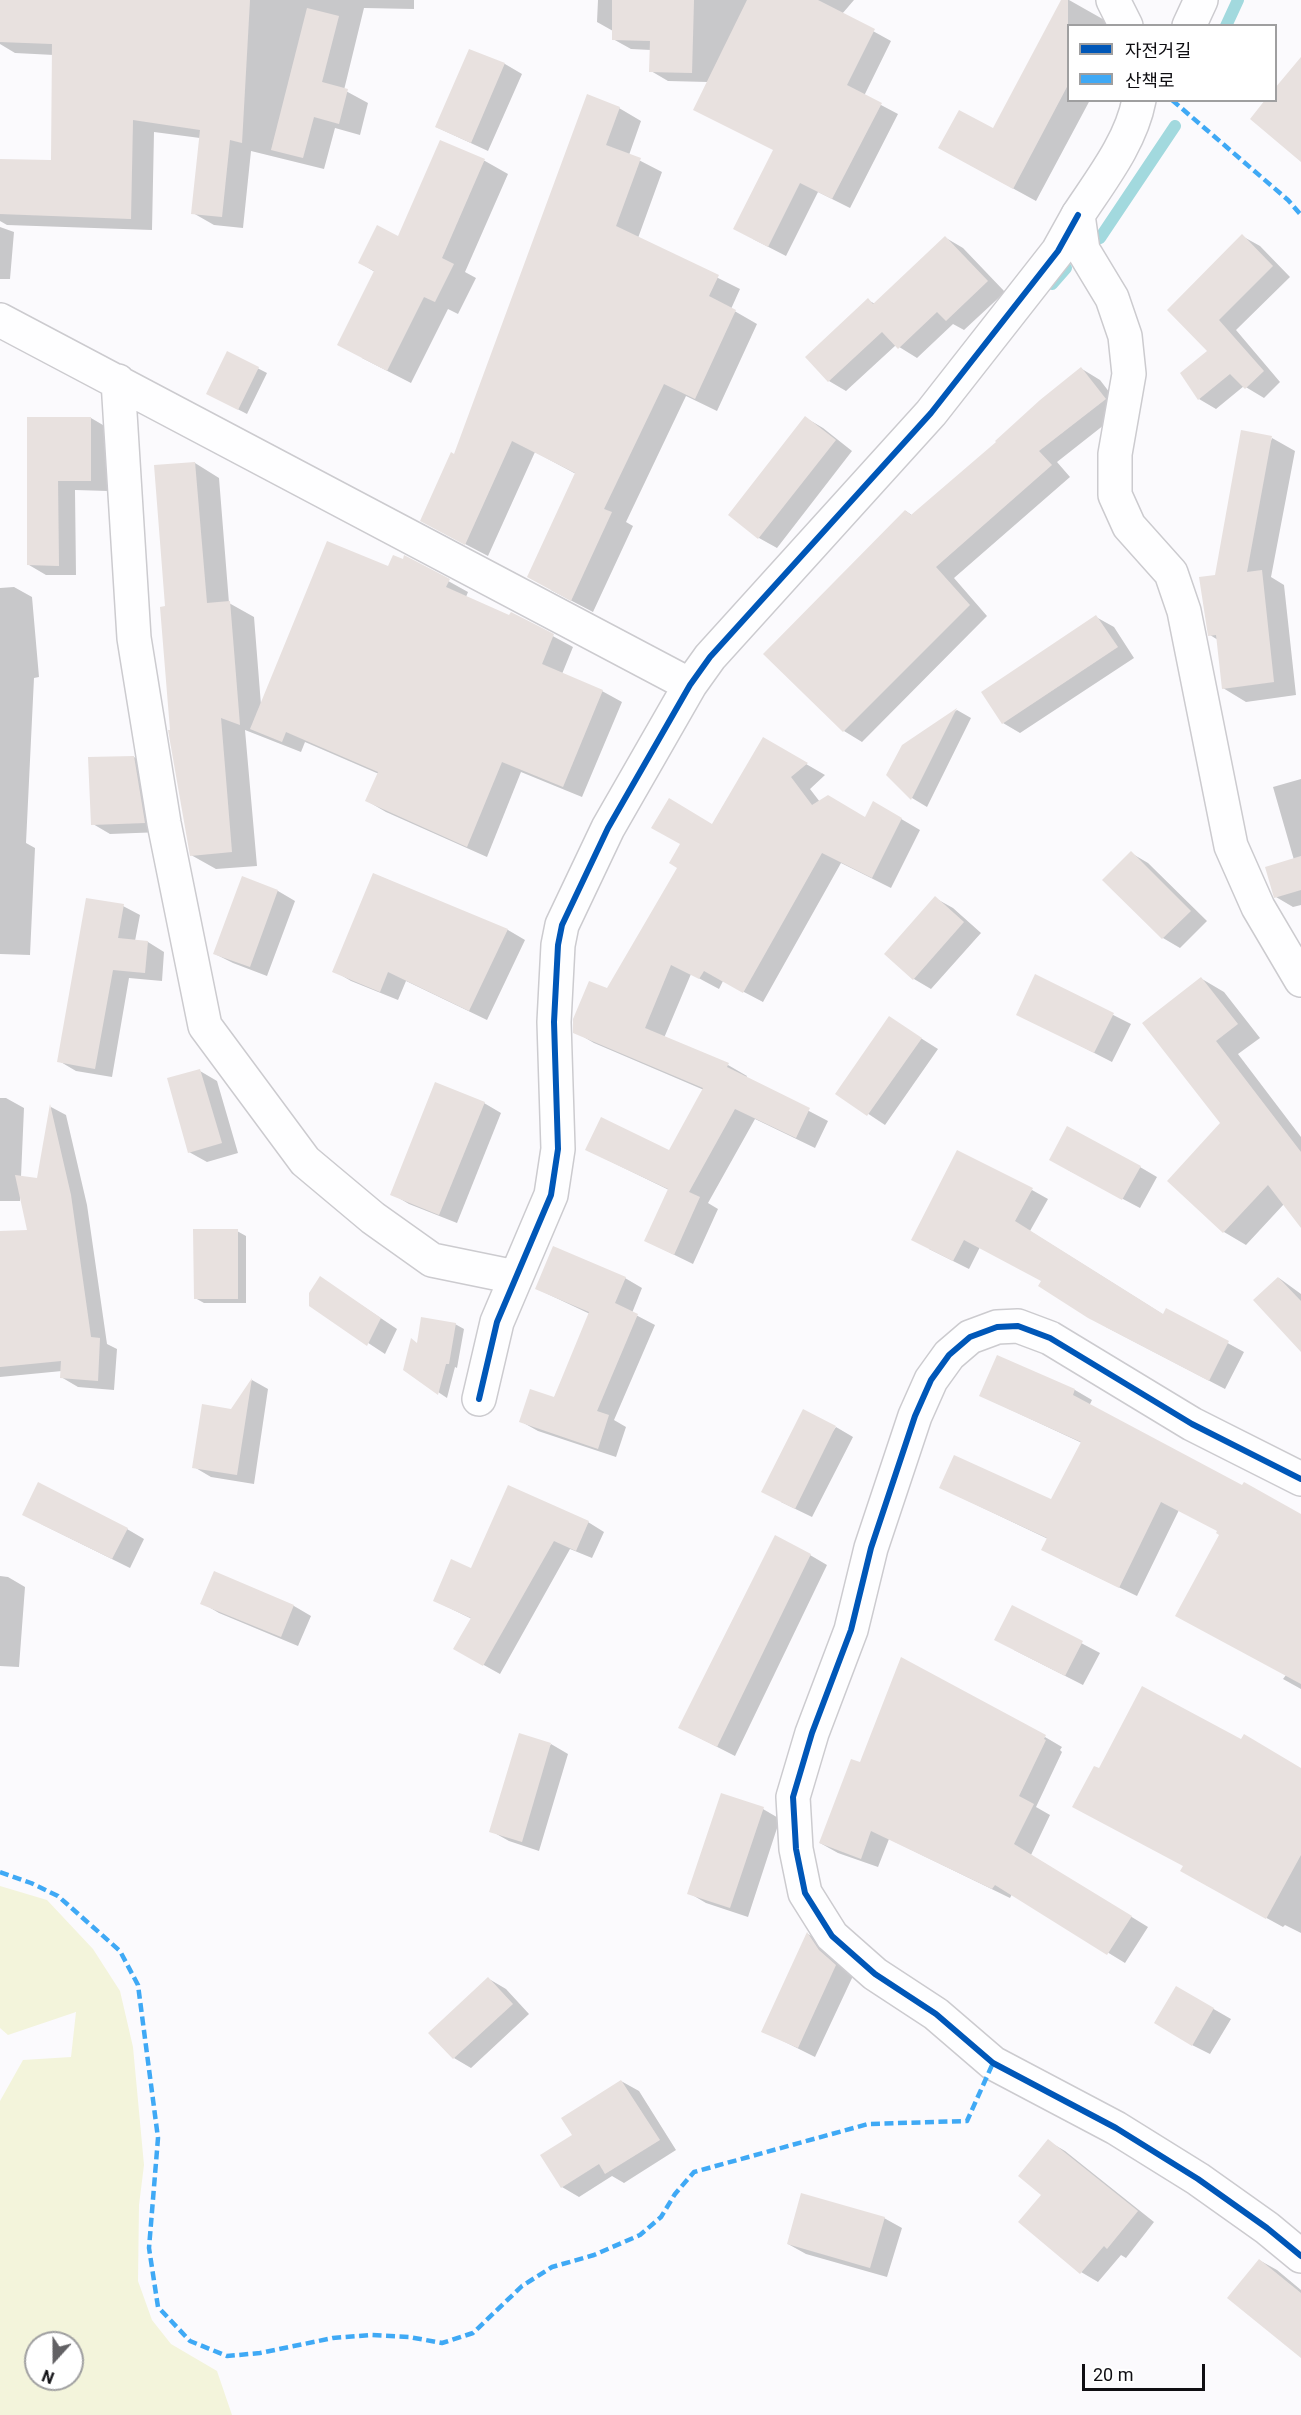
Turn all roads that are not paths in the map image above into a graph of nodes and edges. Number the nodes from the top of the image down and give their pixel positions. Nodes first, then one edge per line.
1 (1113, 0) edge
2 (1202, 0) edge
3 (1125, 24) edge
4 (1190, 24) edge
5 (1140, 105) edge
6 (1078, 214) junction
7 (0, 320) edge
8 (118, 381) junction
9 (690, 686) junction
10 (1301, 980) edge
11 (515, 1277) junction
12 (479, 1399) dead end
13 (1301, 1479) edge
14 (1301, 2256) edge

1 - 3 street
2 - 4 street
5 - 6 street
6 - 9 street
6 - 10 street
7 - 8 street
8 - 9 street
8 - 11 street
9 - 11 street
11 - 12 street
13 - 14 street

